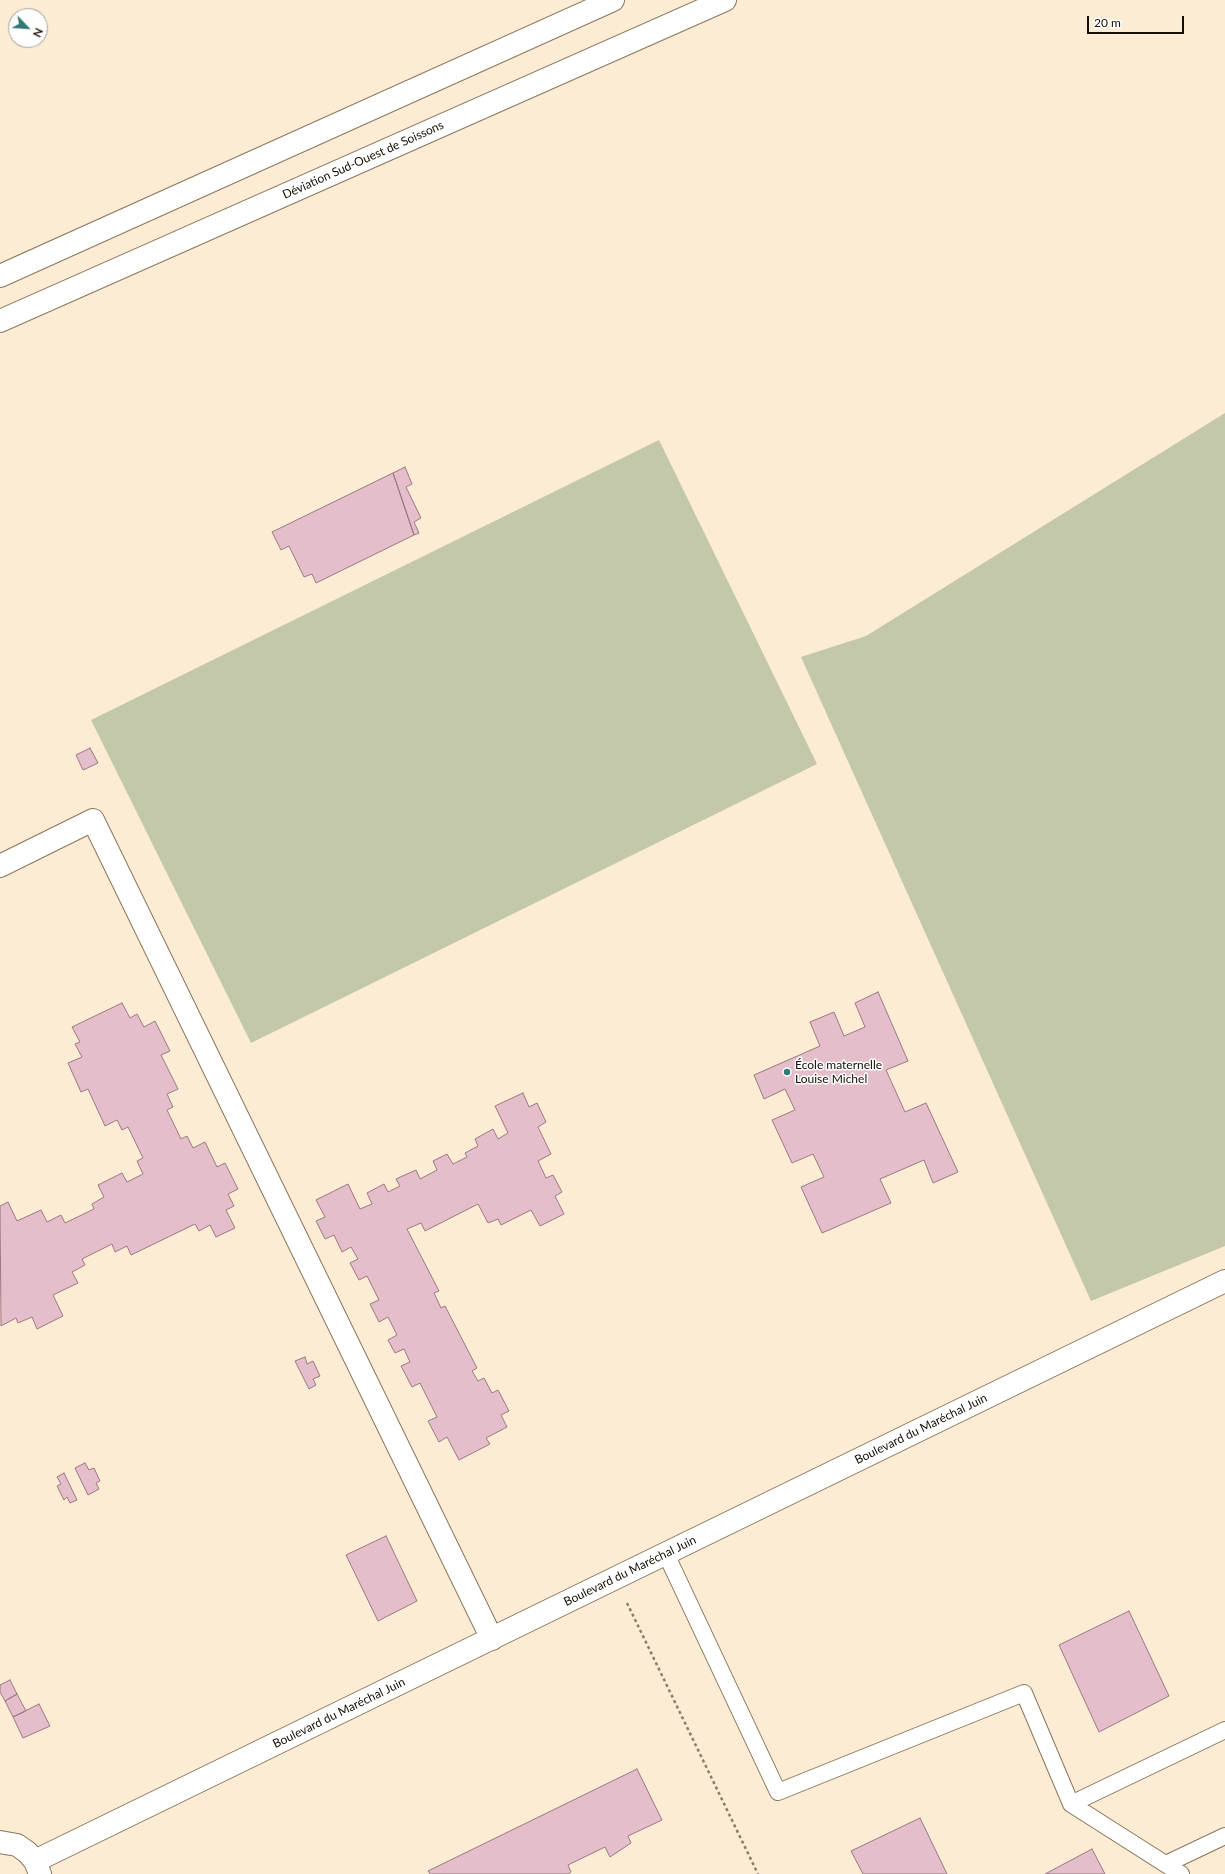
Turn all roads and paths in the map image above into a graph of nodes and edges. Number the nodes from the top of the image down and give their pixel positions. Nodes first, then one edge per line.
1 (613, 0) edge
2 (725, 0) edge
3 (0, 276) edge
4 (0, 321) edge
5 (0, 866) edge
6 (1225, 1281) edge
7 (666, 1554) junction
8 (615, 1578) junction
9 (492, 1638) junction
10 (1225, 1730) edge
11 (1071, 1804) junction
12 (1225, 1836) edge
13 (0, 1842) edge
14 (1166, 1864) junction
15 (37, 1868) edge
16 (758, 1874) edge
17 (1181, 1874) edge

1 - 3 main road
2 - 4 main road, Déviation Sud-Ouest de Soissons
5 - 9 main road
6 - 7 main road, Boulevard du Maréchal Juin
7 - 8 main road, Boulevard du Maréchal Juin
7 - 11 lane
8 - 9 main road, Boulevard du Maréchal Juin
8 - 16 path
9 - 15 main road, Boulevard du Maréchal Juin
10 - 11 lane
11 - 14 lane
12 - 14 lane
13 - 15 main road
14 - 17 lane

